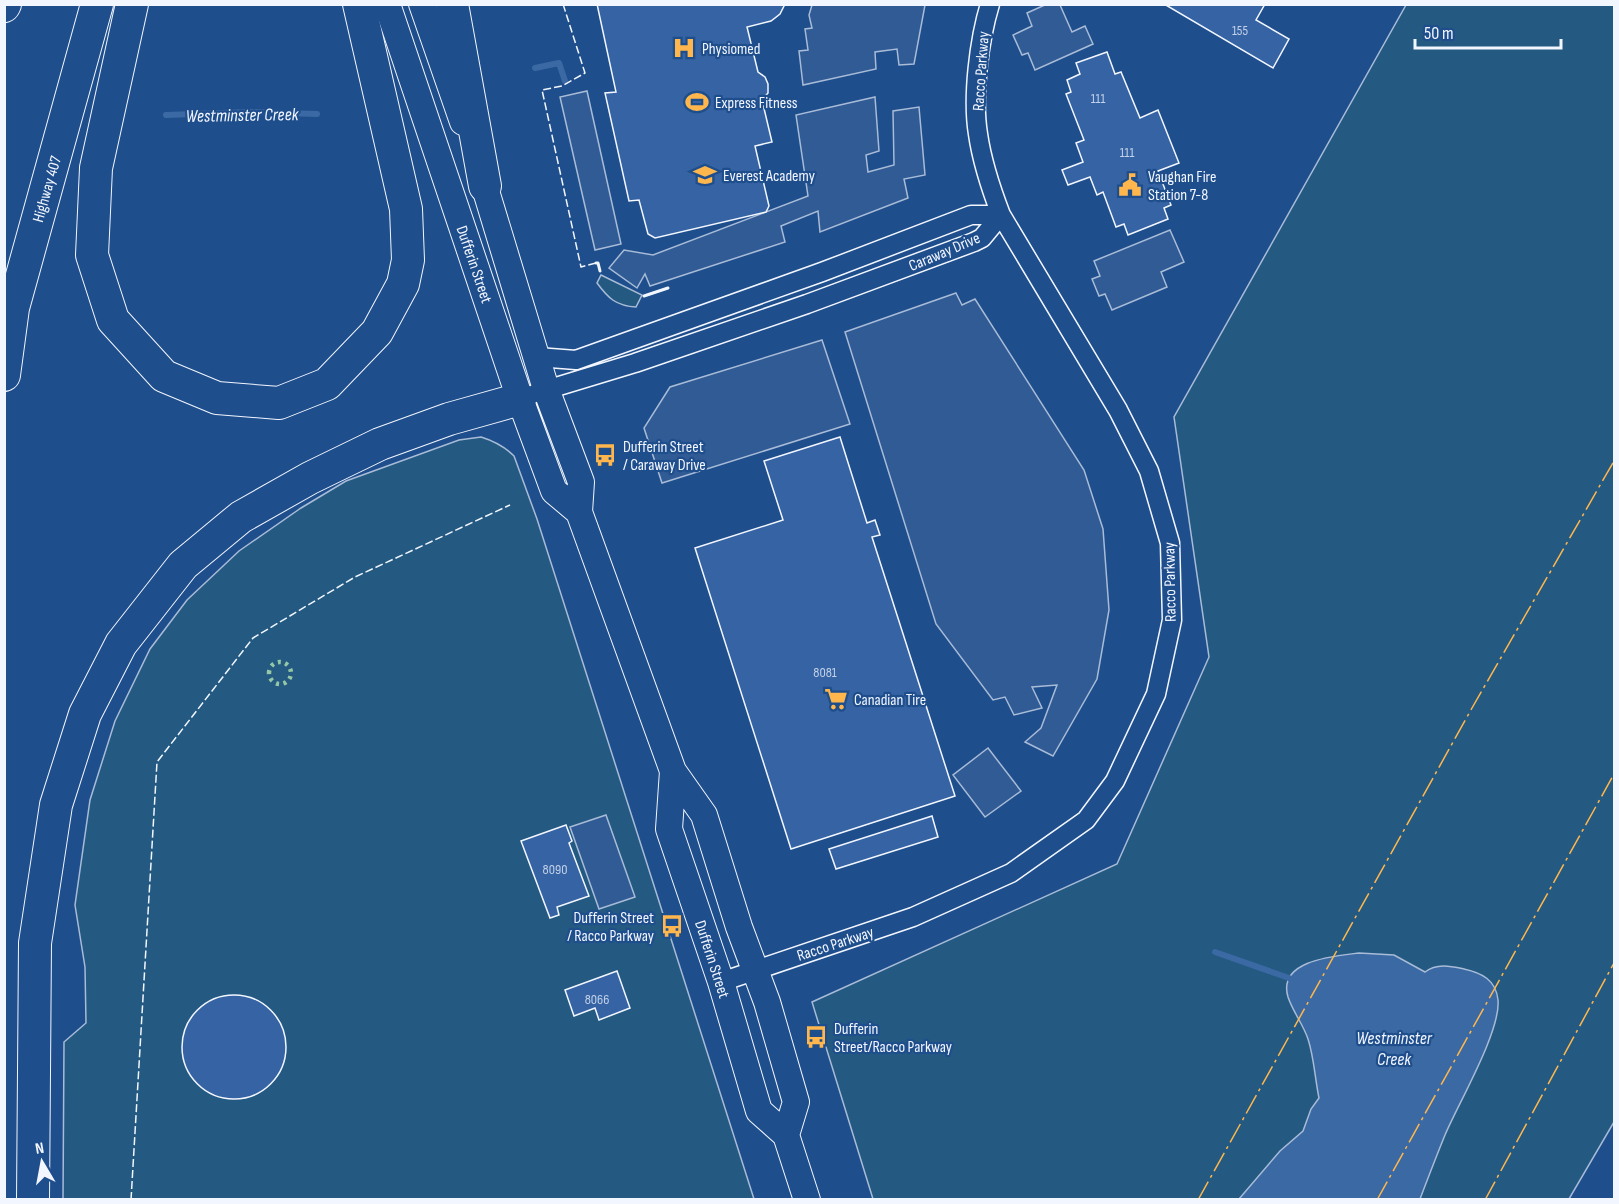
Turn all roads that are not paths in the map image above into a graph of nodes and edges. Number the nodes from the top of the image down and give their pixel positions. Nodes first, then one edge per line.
1 (98, 4) edge
2 (132, 4) edge
3 (359, 4) edge
4 (387, 4) edge
5 (422, 4) edge
6 (452, 4) edge
7 (990, 4) edge
8 (485, 186) junction
9 (1001, 215) junction
10 (537, 357) junction
11 (4, 375) edge
12 (533, 394) junction
13 (673, 771) junction
14 (754, 969) junction
15 (721, 982) junction
16 (786, 1135) junction
17 (33, 1200) edge
18 (807, 1200) edge

1 - 11 highway, Highway 407
2 - 3 highway
4 - 12 main road, Dufferin Street
5 - 8 main road, Dufferin Street
6 - 8 highway
7 - 9 street, Racco Parkway
8 - 10 main road, Dufferin Street
9 - 10 street, Caraway Drive
9 - 12 street, Caraway Drive
9 - 14 street, Racco Parkway
10 - 12 main road, Dufferin Street
12 - 13 main road, Dufferin Street
12 - 17 highway
13 - 14 main road, Dufferin Street
13 - 15 main road, Dufferin Street
14 - 15 street, Racco Parkway
14 - 16 main road, Dufferin Street
15 - 16 main road, Dufferin Street
16 - 18 main road

